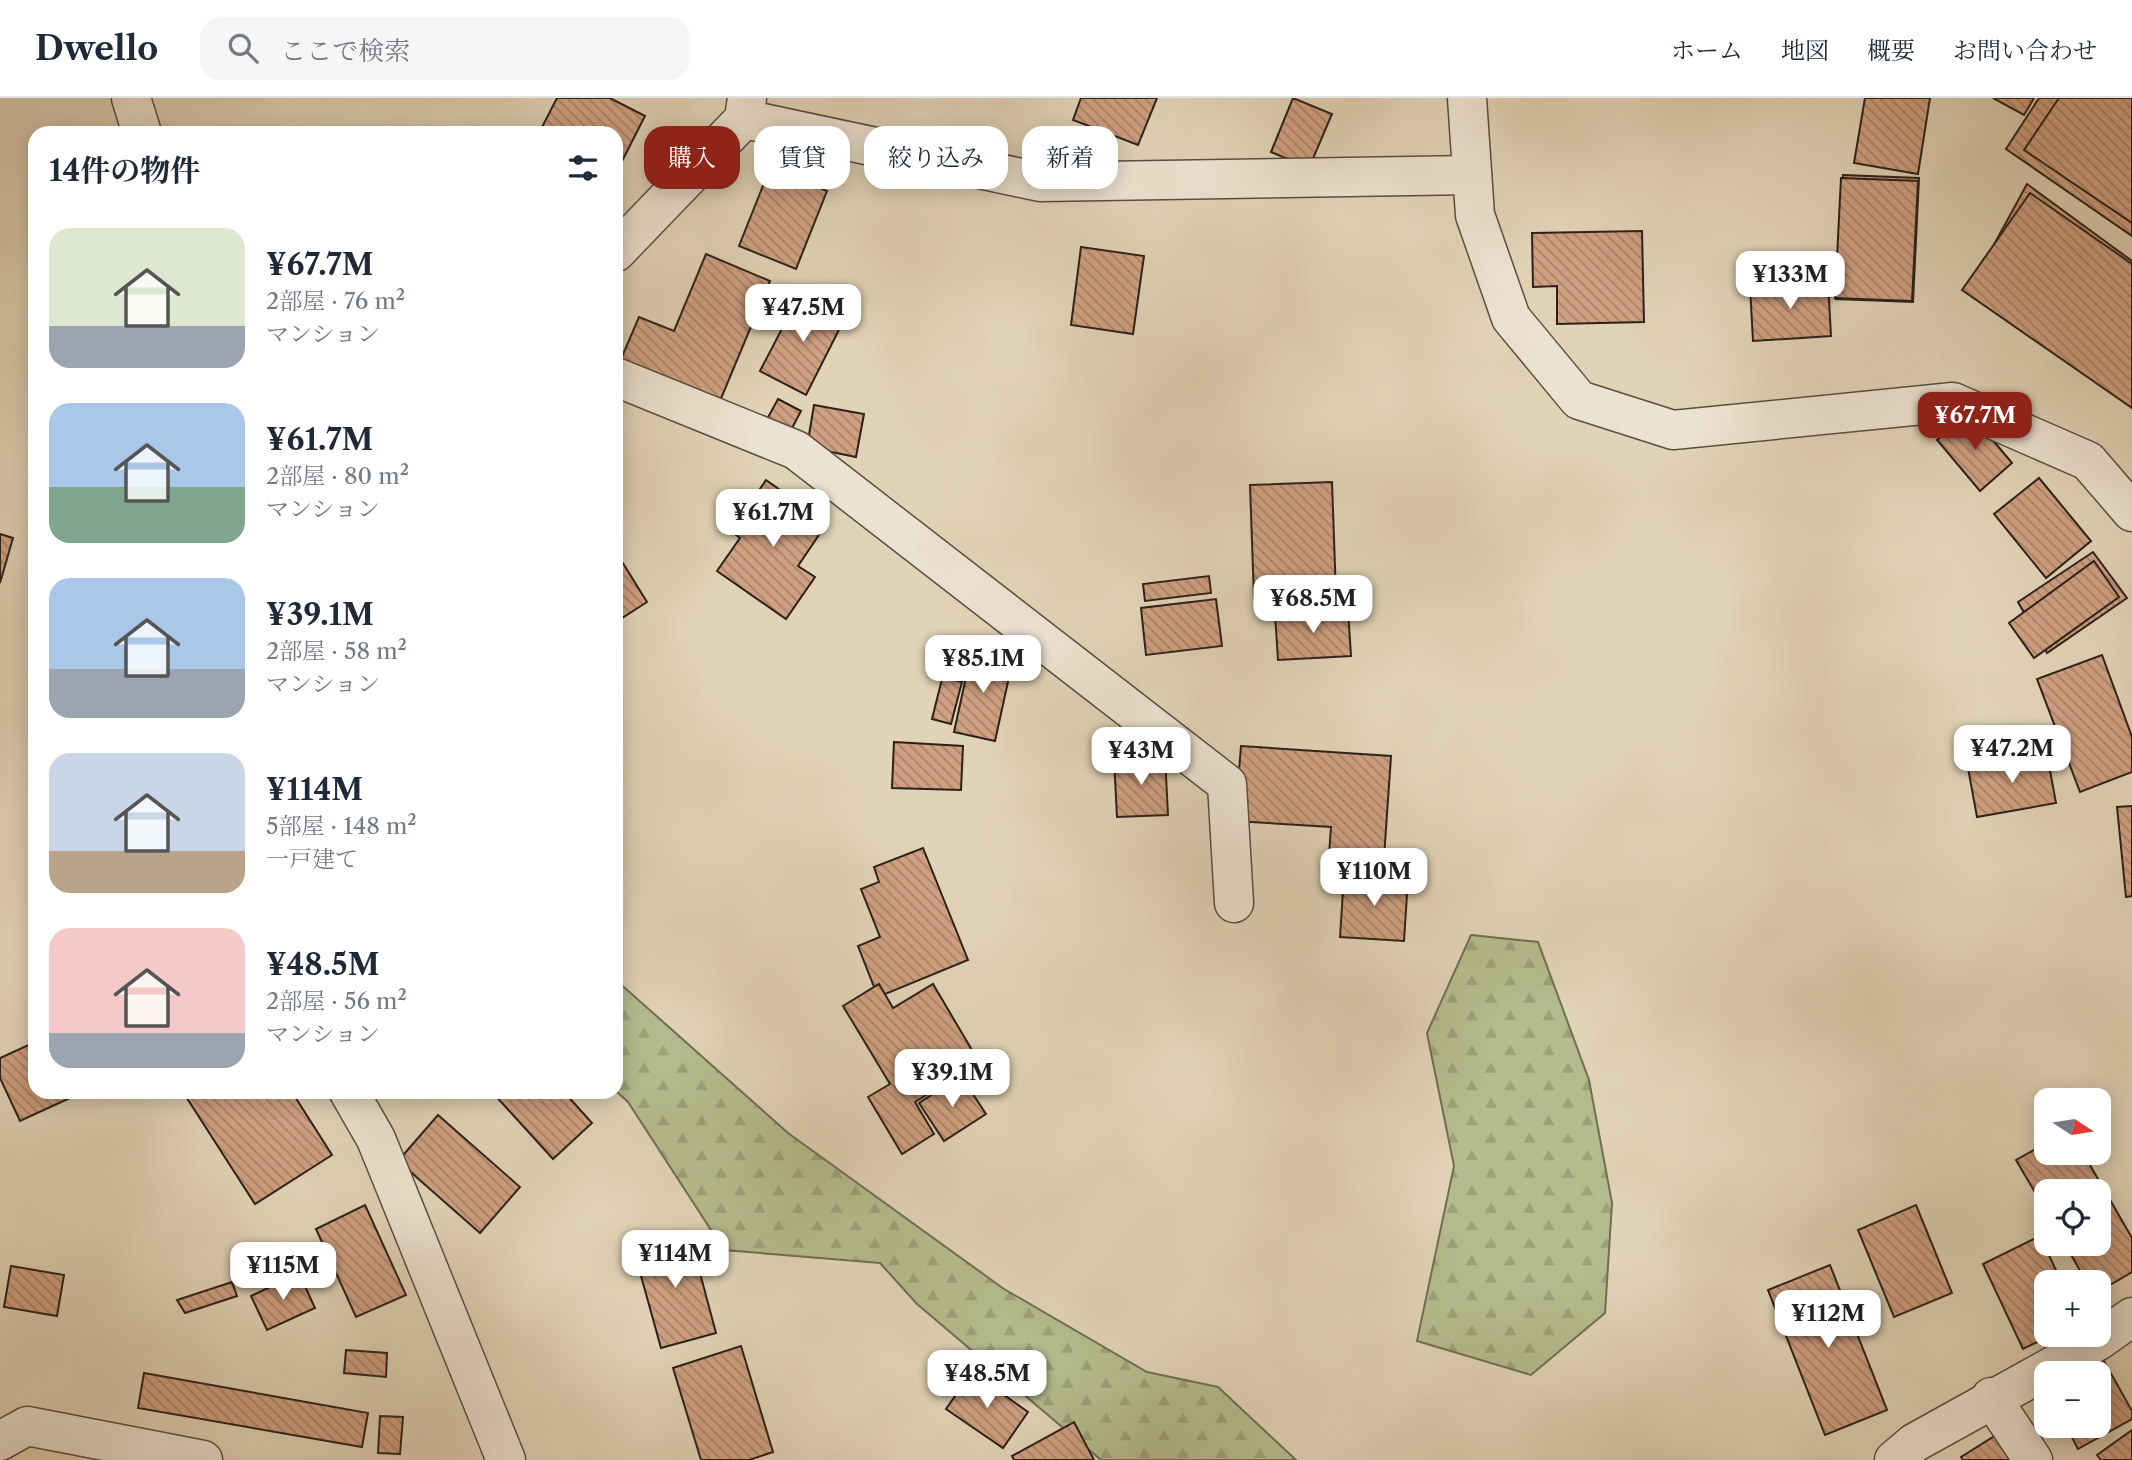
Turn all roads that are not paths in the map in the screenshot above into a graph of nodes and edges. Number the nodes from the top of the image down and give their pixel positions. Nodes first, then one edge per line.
1 (131, 98) edge
2 (1467, 98) edge
3 (746, 108) edge
4 (140, 126) edge
5 (1472, 175) junction
6 (623, 244) edge
7 (623, 380) edge
8 (2132, 512) edge
9 (1234, 903) dead end
10 (353, 1099) edge
11 (2132, 1317) edge
12 (1991, 1398) junction
13 (9, 1429) edge
14 (203, 1460) edge
15 (506, 1460) edge
16 (1894, 1460) edge
17 (2033, 1460) edge

1 - 4 street
2 - 5 street
3 - 5 street
3 - 6 street
5 - 8 street
7 - 9 street
10 - 15 street
11 - 12 street
12 - 16 street
12 - 17 street
13 - 14 street

